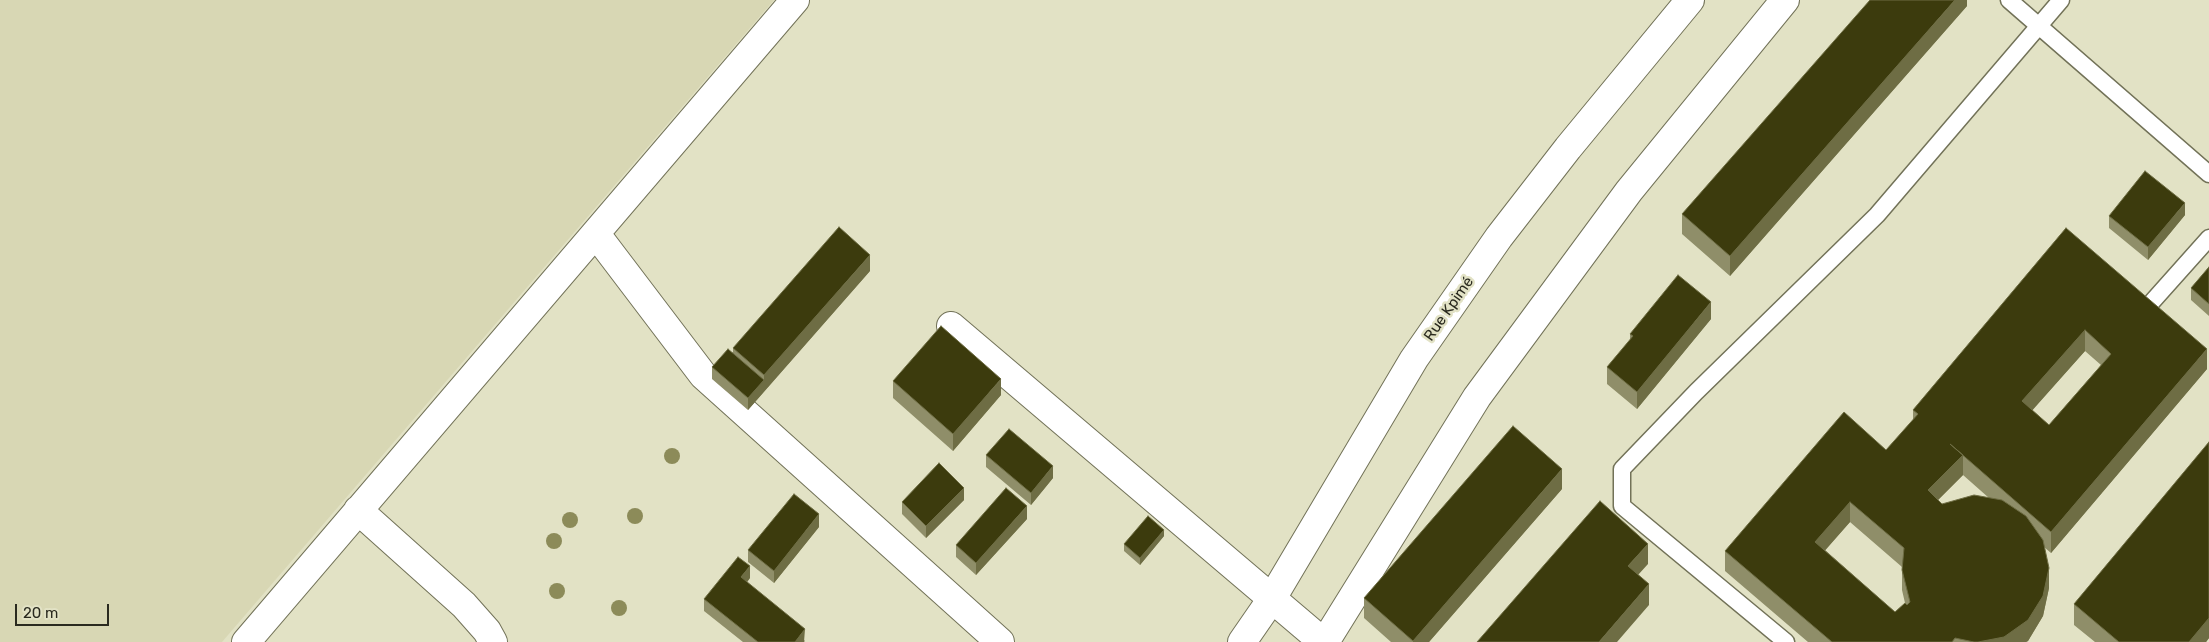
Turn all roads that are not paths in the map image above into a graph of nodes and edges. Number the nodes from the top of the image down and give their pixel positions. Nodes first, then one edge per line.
1 (795, 0) edge
2 (1690, 0) edge
3 (1785, 0) edge
4 (2009, 0) edge
5 (2061, 0) edge
6 (2039, 26) junction
7 (2209, 174) edge
8 (596, 234) junction
9 (2209, 238) edge
10 (2151, 303) edge
11 (951, 326) dead end
12 (358, 510) junction
13 (1271, 600) junction
14 (246, 642) edge
15 (493, 642) edge
16 (1000, 642) edge
17 (1242, 642) edge
18 (1324, 642) edge
19 (1786, 642) edge

1 - 8 street
2 - 13 street, Rue Kpimé
3 - 18 street
4 - 6 lane
5 - 6 lane
6 - 7 lane
6 - 19 lane
8 - 12 street
8 - 16 street
9 - 10 lane
11 - 13 street
12 - 14 street
12 - 15 street
13 - 17 street, Rue Kpimé
13 - 18 street

